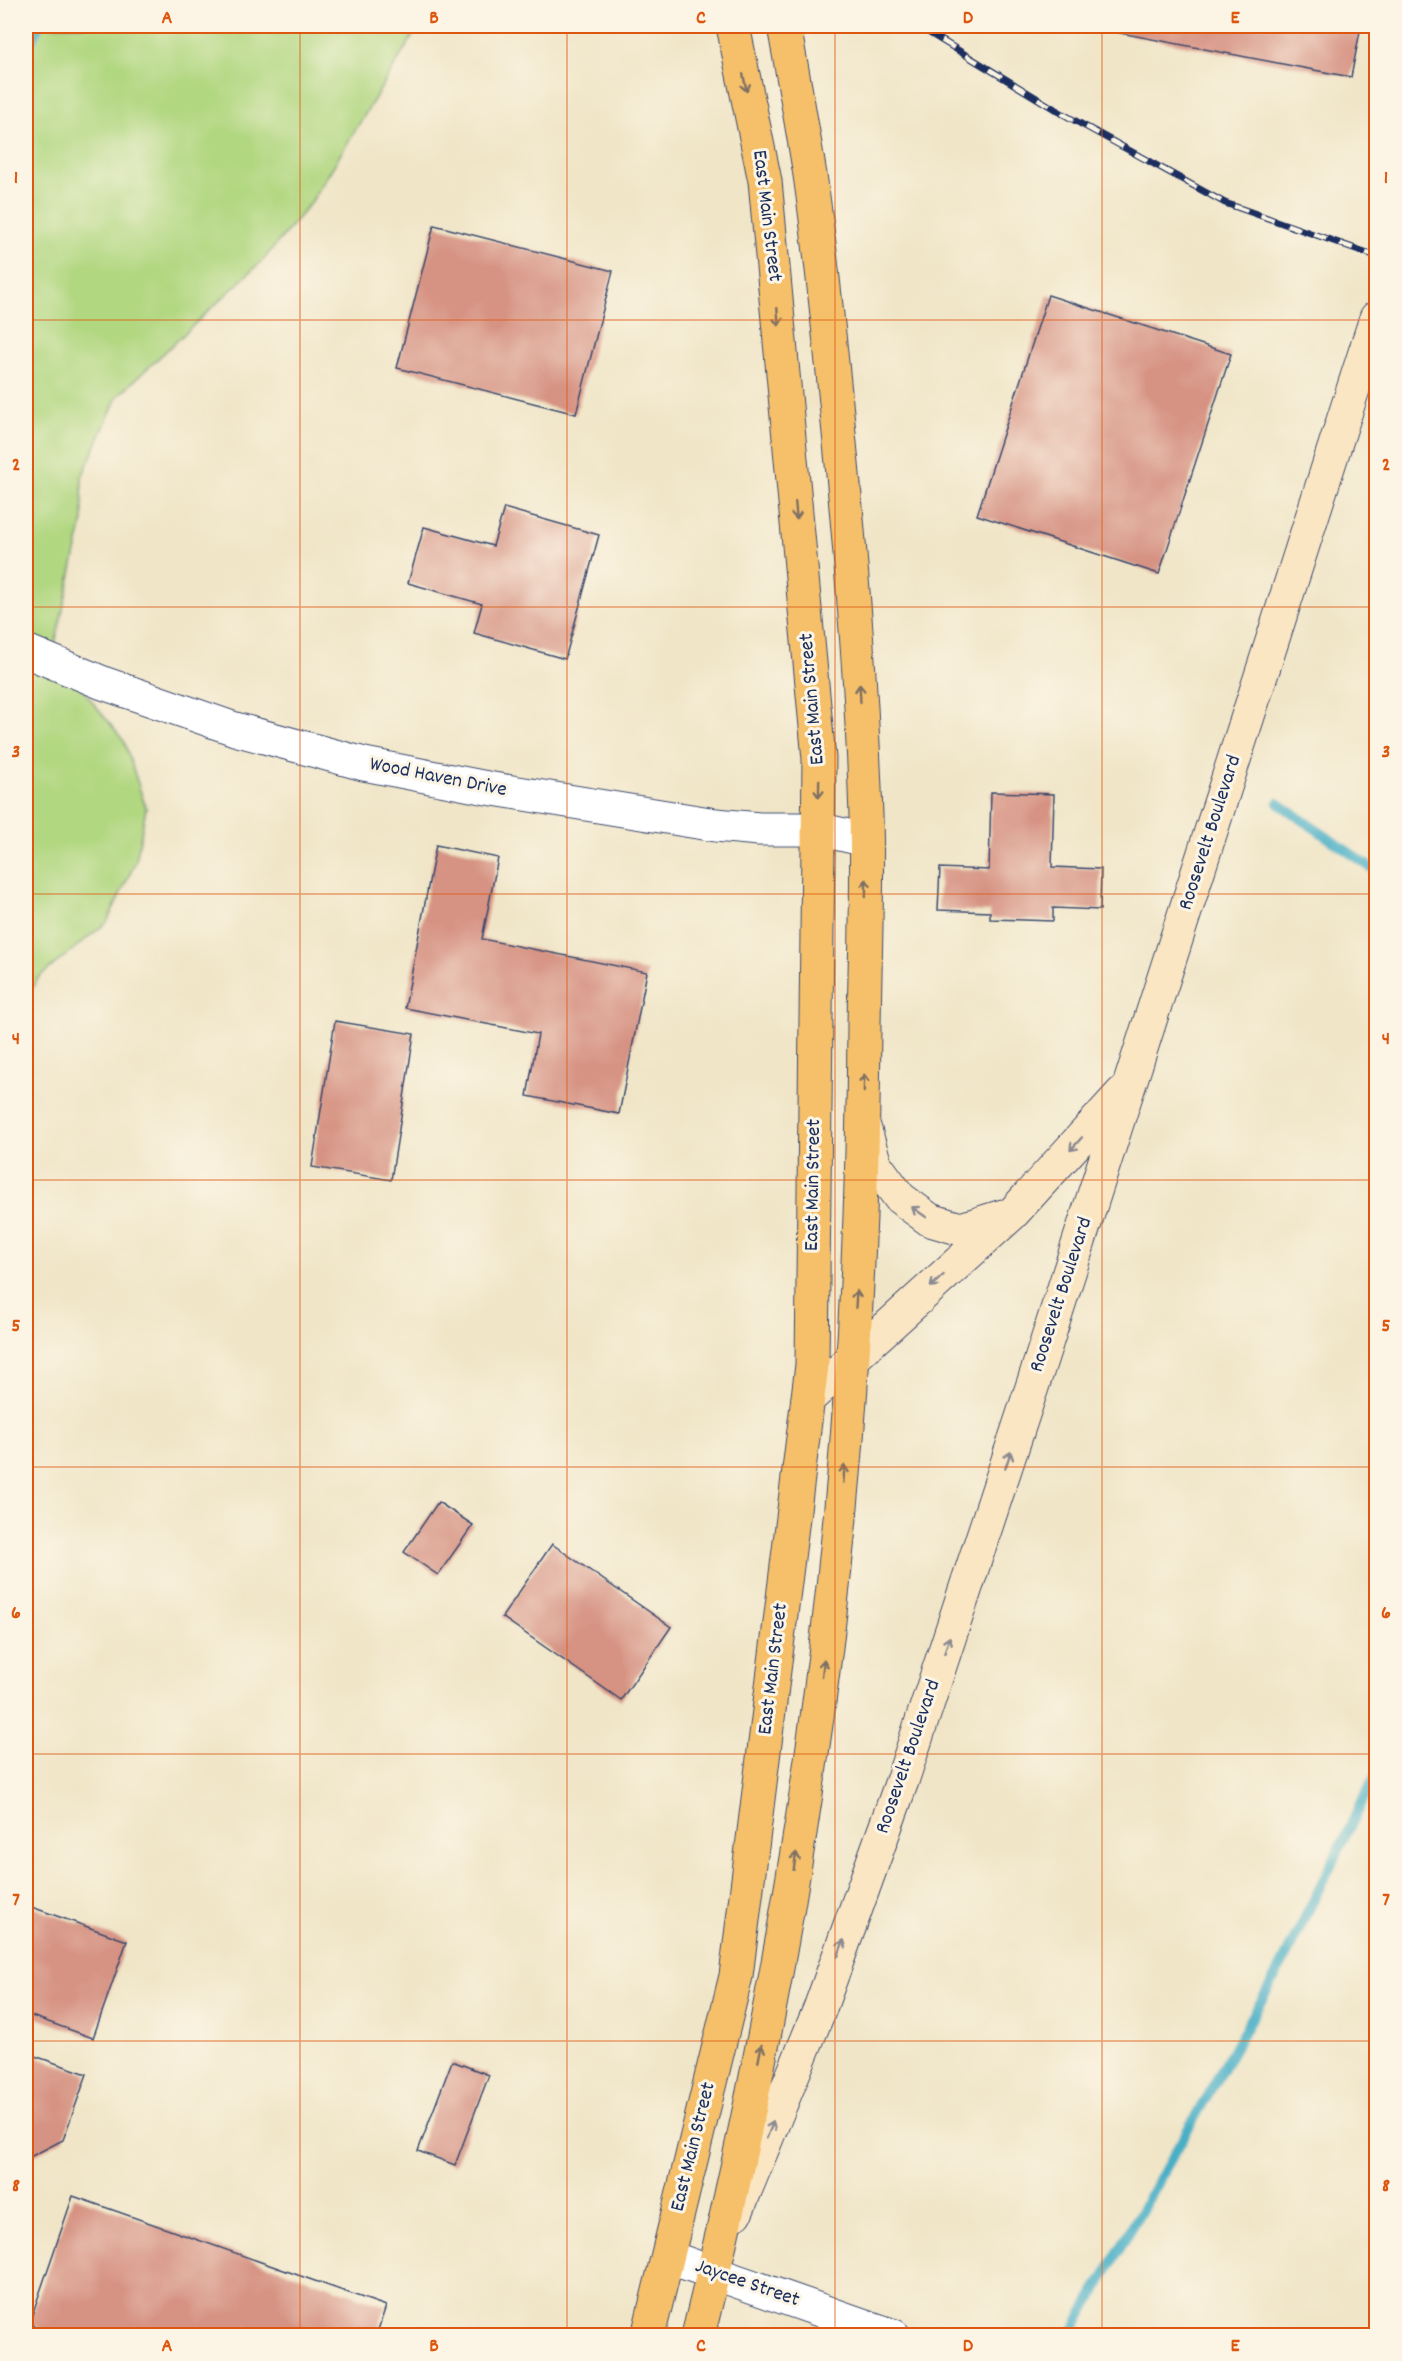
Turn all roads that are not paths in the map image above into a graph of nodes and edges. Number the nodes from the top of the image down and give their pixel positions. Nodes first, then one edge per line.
1 (732, 26) edge
2 (784, 26) edge
3 (1377, 318) edge
4 (26, 651) edge
5 (819, 829) junction
6 (866, 840) junction
7 (1129, 1085) junction
8 (864, 1125) junction
9 (1013, 1213) junction
10 (852, 1357) junction
11 (808, 1399) junction
12 (668, 2257) junction
13 (715, 2267) junction
14 (648, 2336) edge
15 (698, 2336) edge
16 (894, 2336) edge

1 -> 5 main road, East Main Street
6 -> 2 main road, East Main Street
3 - 7 street, Roosevelt Boulevard
4 - 5 street, Wood Haven Drive
5 - 6 street, Wood Haven Drive
5 - 11 main road, East Main Street
8 -> 6 main road, East Main Street
7 -> 9 street
13 -> 7 street, Roosevelt Boulevard
9 -> 8 street
10 -> 8 main road, East Main Street
9 -> 10 street
10 - 11 street
13 -> 10 main road, East Main Street
11 - 12 main road, East Main Street
12 - 13 street, Jaycee Street
12 - 14 main road, East Main Street
13 - 15 main road, East Main Street
13 - 16 street, Jaycee Street

